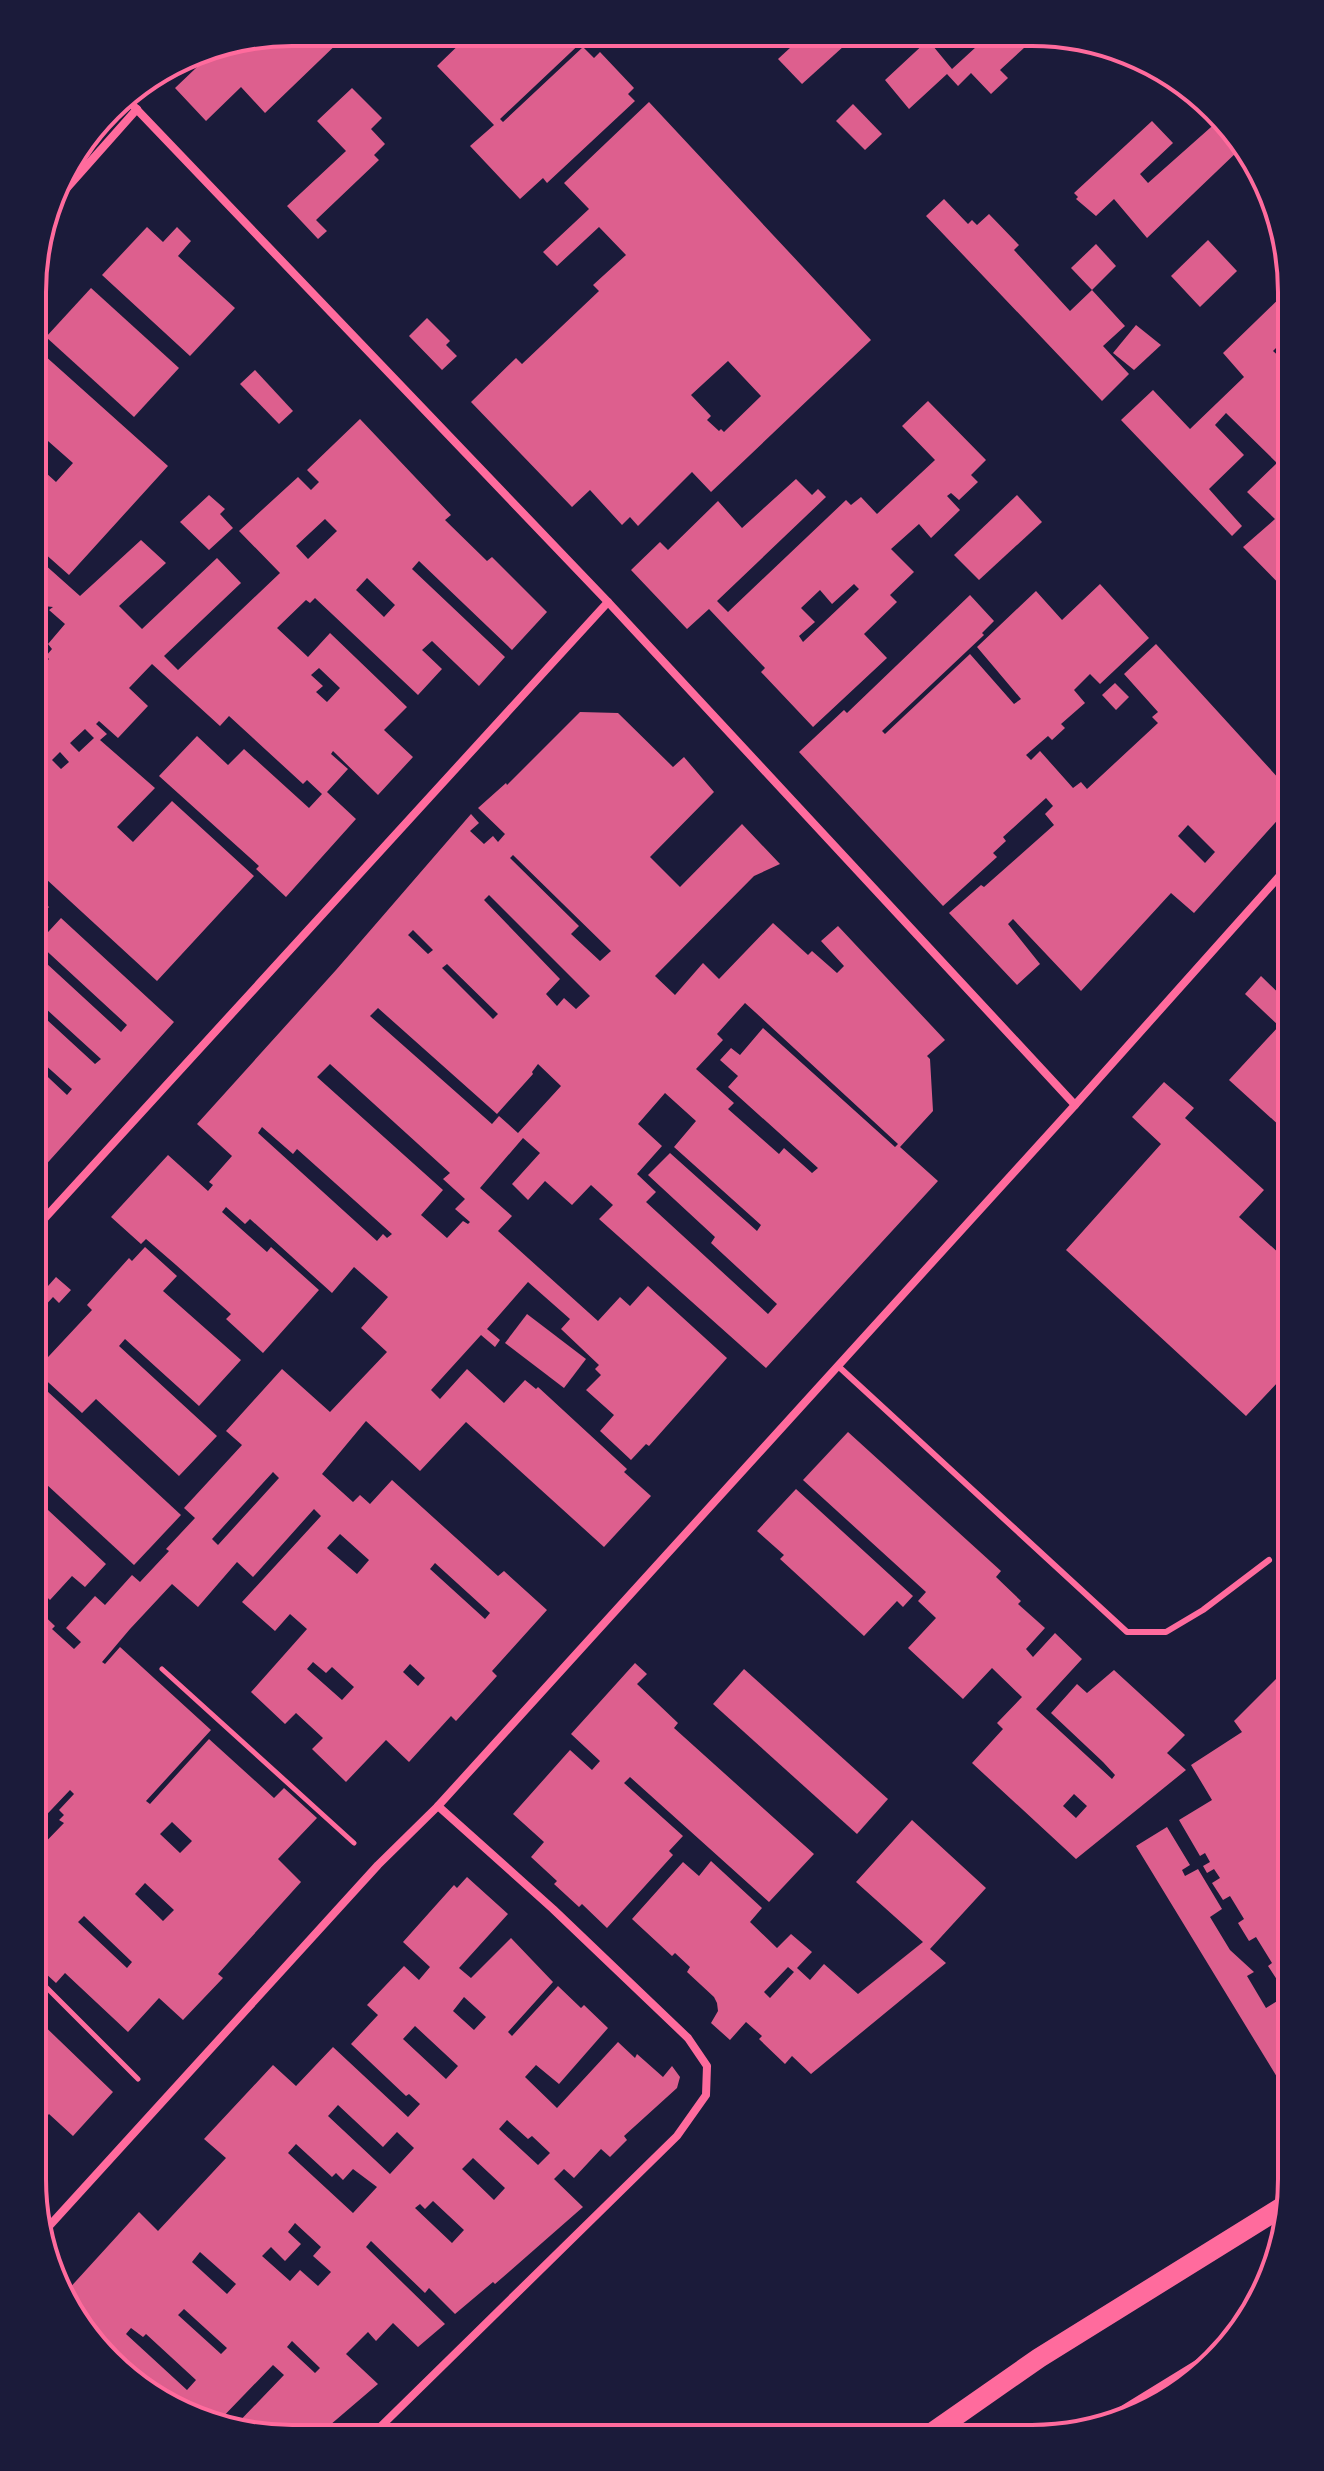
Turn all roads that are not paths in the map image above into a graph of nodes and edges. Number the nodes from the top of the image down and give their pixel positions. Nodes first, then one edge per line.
1 (133, 105) edge
2 (137, 109) junction
3 (73, 181) edge
4 (608, 602) junction
5 (1278, 878) edge
6 (1075, 1105) junction
7 (46, 1217) edge
8 (838, 1366) junction
9 (1269, 1560) dead end
10 (438, 1806) junction
11 (1276, 2211) edge
12 (51, 2224) edge
13 (382, 2425) edge
14 (943, 2425) edge

1 - 2 street
2 - 3 street
2 - 4 street
4 - 6 street
4 - 7 street
5 - 6 street
6 - 8 street
8 - 9 lane
8 - 10 street
10 - 12 street
10 - 13 street
11 - 14 main road

